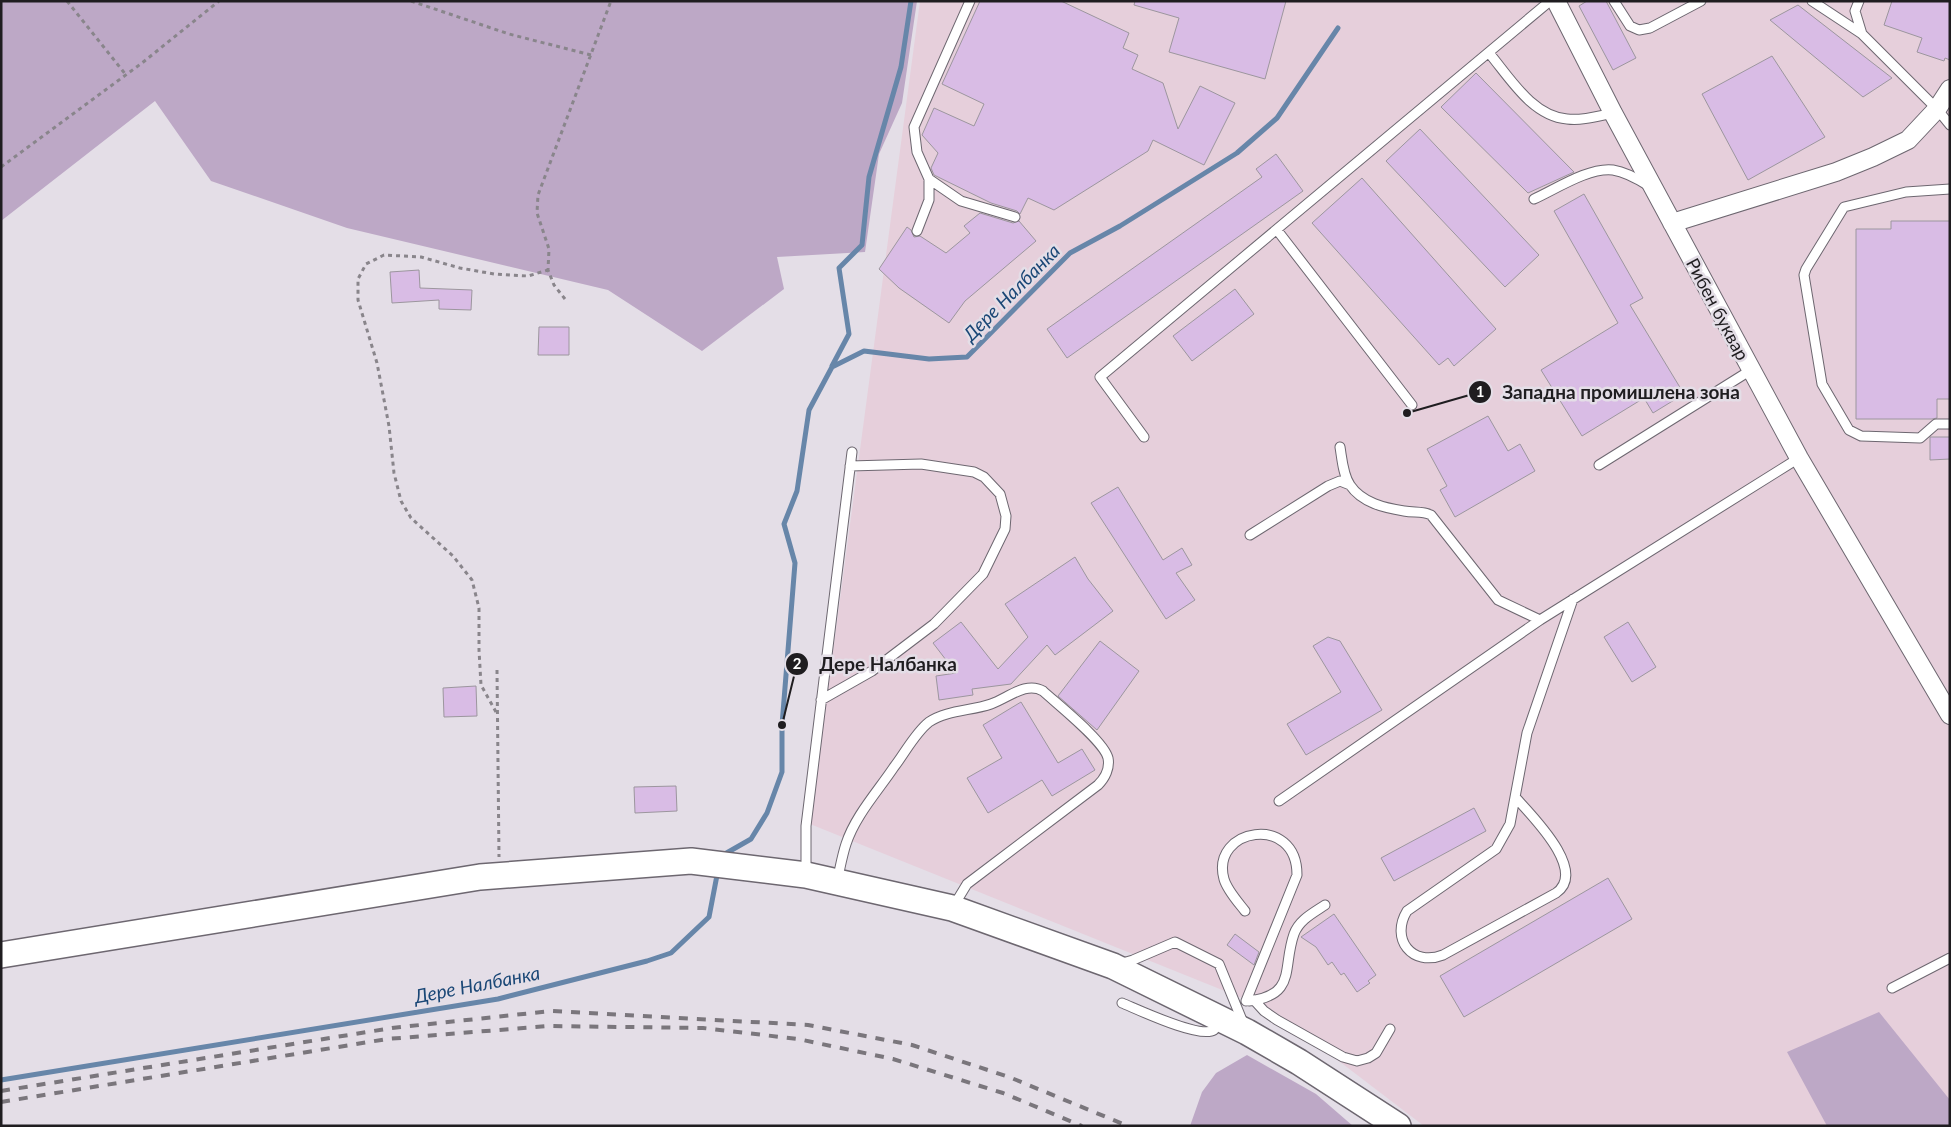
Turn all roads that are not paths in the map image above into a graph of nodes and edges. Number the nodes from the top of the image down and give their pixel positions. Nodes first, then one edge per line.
1 (970, 1) edge
2 (1550, 1) edge
3 (1556, 1) edge
4 (1614, 1) edge
5 (1702, 1) edge
6 (1812, 1) edge
7 (1860, 1) edge
8 (1862, 34) junction
9 (1489, 53) junction
10 (1950, 89) edge
11 (1937, 109) junction
12 (1613, 113) junction
13 (1950, 125) edge
14 (929, 179) junction
15 (1654, 189) junction
16 (1950, 189) edge
17 (1534, 199) dead end
18 (1014, 217) dead end
19 (1672, 223) junction
20 (1277, 230) junction
21 (917, 231) dead end
22 (1751, 370) junction
23 (1412, 405) dead end
24 (1950, 424) edge
25 (1144, 437) dead end
26 (1340, 447) dead end
27 (852, 452) dead end
28 (1799, 458) junction
29 (1598, 465) dead end
30 (850, 466) junction
31 (1350, 485) junction
32 (1250, 535) dead end
33 (1573, 599) junction
34 (1540, 620) junction
35 (821, 700) junction
36 (1950, 715) edge
37 (1516, 798) junction
38 (1279, 801) dead end
39 (806, 875) junction
40 (836, 882) junction
41 (1325, 905) dead end
42 (952, 908) junction
43 (1245, 911) dead end
44 (1, 955) edge
45 (1950, 958) edge
46 (1113, 966) junction
47 (1892, 988) dead end
48 (1250, 1001) junction
49 (1122, 1003) dead end
50 (1227, 1011) junction
51 (1390, 1029) dead end
52 (1345, 1092) junction
53 (1378, 1126) edge
54 (1398, 1126) edge

1 - 14 lane
2 - 9 lane
3 - 12 street, Рибен буквар
4 - 5 lane
6 - 8 lane
7 - 8 lane
8 - 11 lane
9 - 12 lane
9 - 20 lane
10 - 11 street
11 - 13 lane
11 - 19 street
12 - 15 street, Рибен буквар
14 - 18 lane
14 - 21 lane
15 - 17 lane
15 - 19 street, Рибен буквар
16 - 24 lane
19 - 22 street, Рибен буквар
20 - 23 lane
20 - 25 lane
22 - 28 street, Рибен буквар
22 - 29 lane
26 - 31 lane
27 - 30 lane
28 - 33 lane
28 - 36 street, Рибен буквар
30 - 35 lane
30 - 35 lane
31 - 32 lane
31 - 34 lane
33 - 34 lane
33 - 37 lane
34 - 38 lane
35 - 39 lane
37 - 37 lane
39 - 40 street
39 - 44 street
40 - 42 street
40 - 42 lane
41 - 48 lane
42 - 46 street
43 - 48 lane
45 - 47 lane
46 - 50 street
46 - 50 lane
48 - 50 lane
48 - 51 lane
49 - 50 lane
50 - 52 street
52 - 53 street
52 - 54 street

